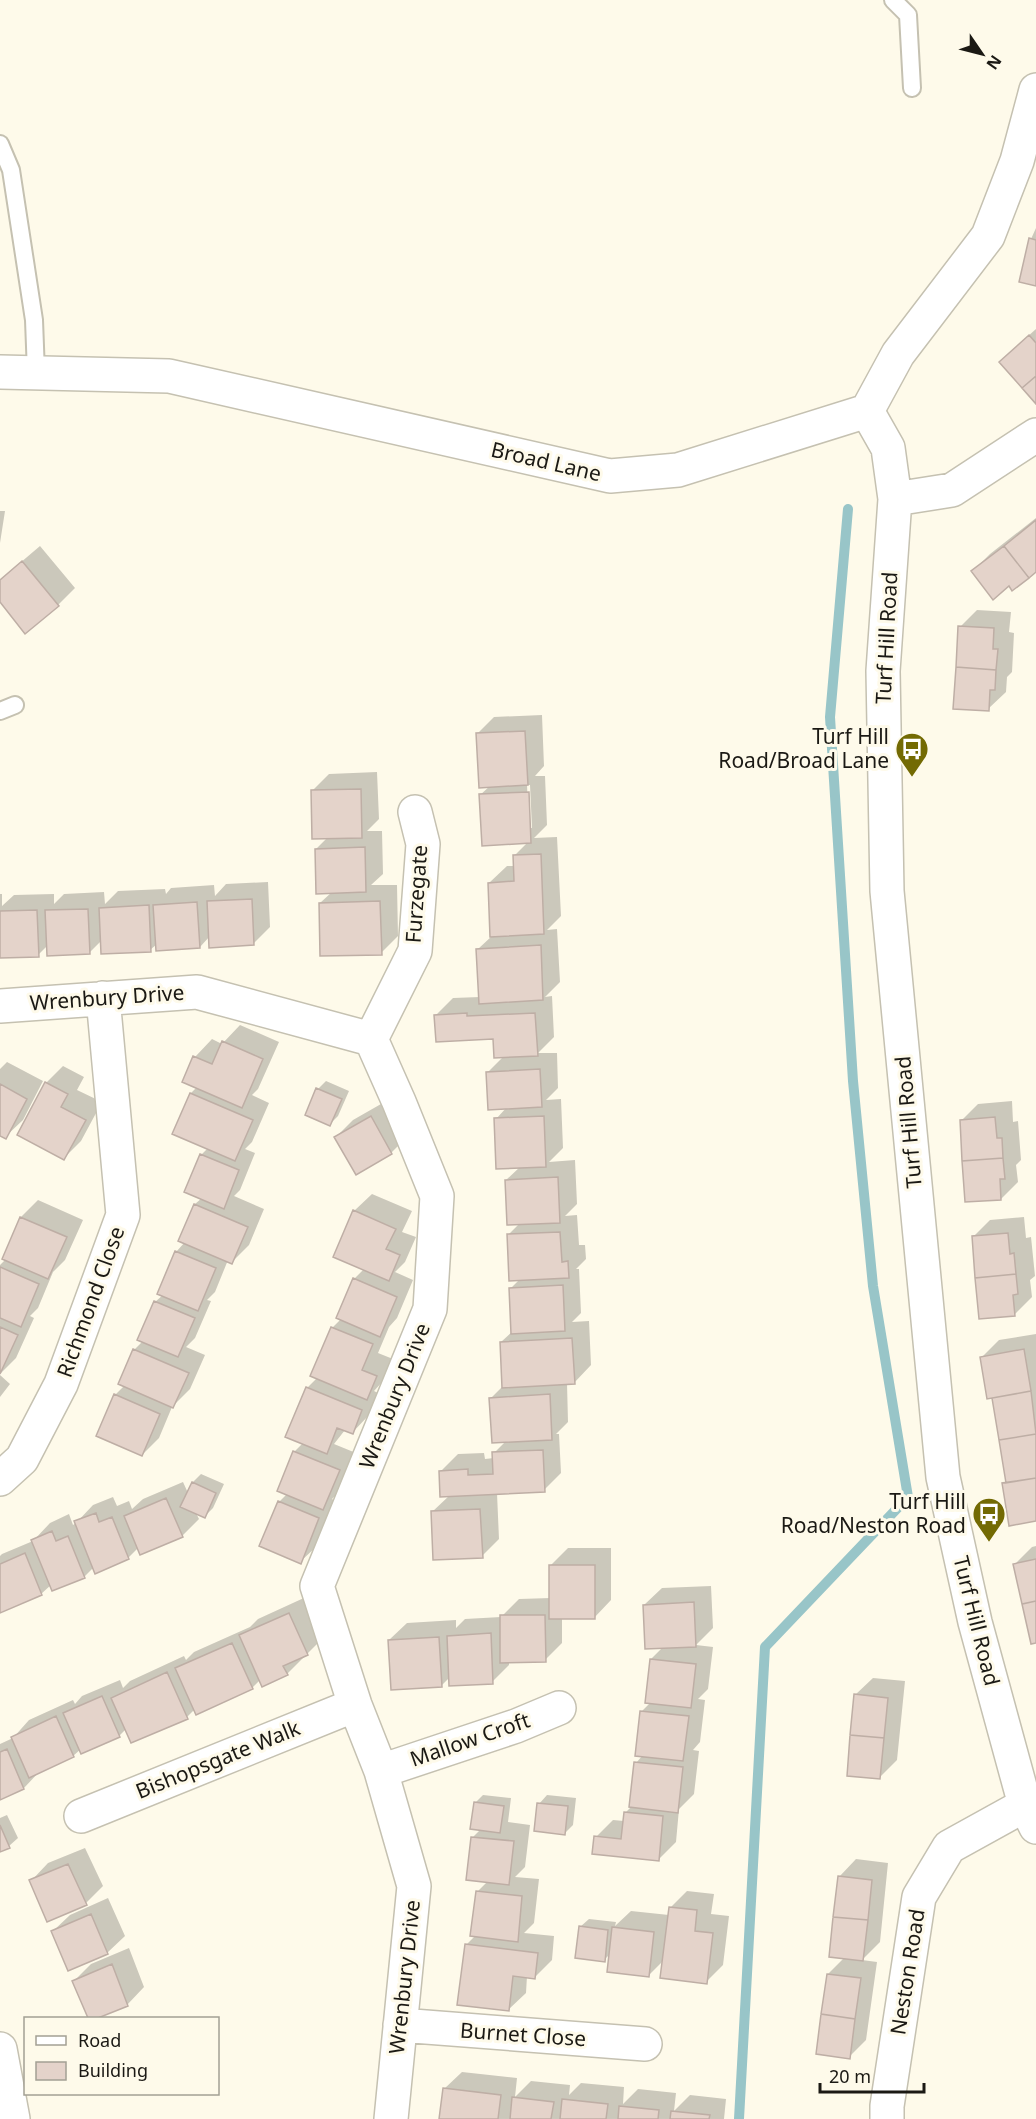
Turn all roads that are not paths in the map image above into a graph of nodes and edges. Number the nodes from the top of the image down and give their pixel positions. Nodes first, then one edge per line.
1 (893, 0) edge
2 (912, 88) dead end
3 (1036, 90) edge
4 (0, 144) edge
5 (0, 372) edge
6 (36, 373) junction
7 (867, 411) junction
8 (1036, 435) edge
9 (895, 499) junction
10 (416, 812) dead end
11 (103, 998) junction
12 (0, 1006) edge
13 (371, 1039) junction
14 (0, 1479) edge
15 (355, 1705) junction
16 (559, 1708) dead end
17 (381, 1771) junction
18 (81, 1816) dead end
19 (1031, 1816) edge
20 (400, 2025) junction
21 (645, 2044) dead end
22 (0, 2049) edge
23 (13, 2119) edge
24 (391, 2119) edge
25 (888, 2119) edge

1 - 2 lane
3 - 7 street
4 - 6 lane
5 - 6 street, Broad Lane
6 - 7 street, Broad Lane
7 - 9 street, Turf Hill Road
8 - 9 street
9 - 19 street, Turf Hill Road
10 - 13 street, Furzegate
11 - 12 street, Wrenbury Drive
11 - 13 street, Wrenbury Drive
11 - 14 street, Richmond Close
13 - 15 street, Wrenbury Drive
15 - 17 street, Wrenbury Drive
15 - 18 street, Bishopsgate Walk
16 - 17 street, Mallow Croft
17 - 20 street, Wrenbury Drive
19 - 25 street, Neston Road
20 - 21 street, Burnet Close
20 - 24 street, Wrenbury Drive
22 - 23 street

